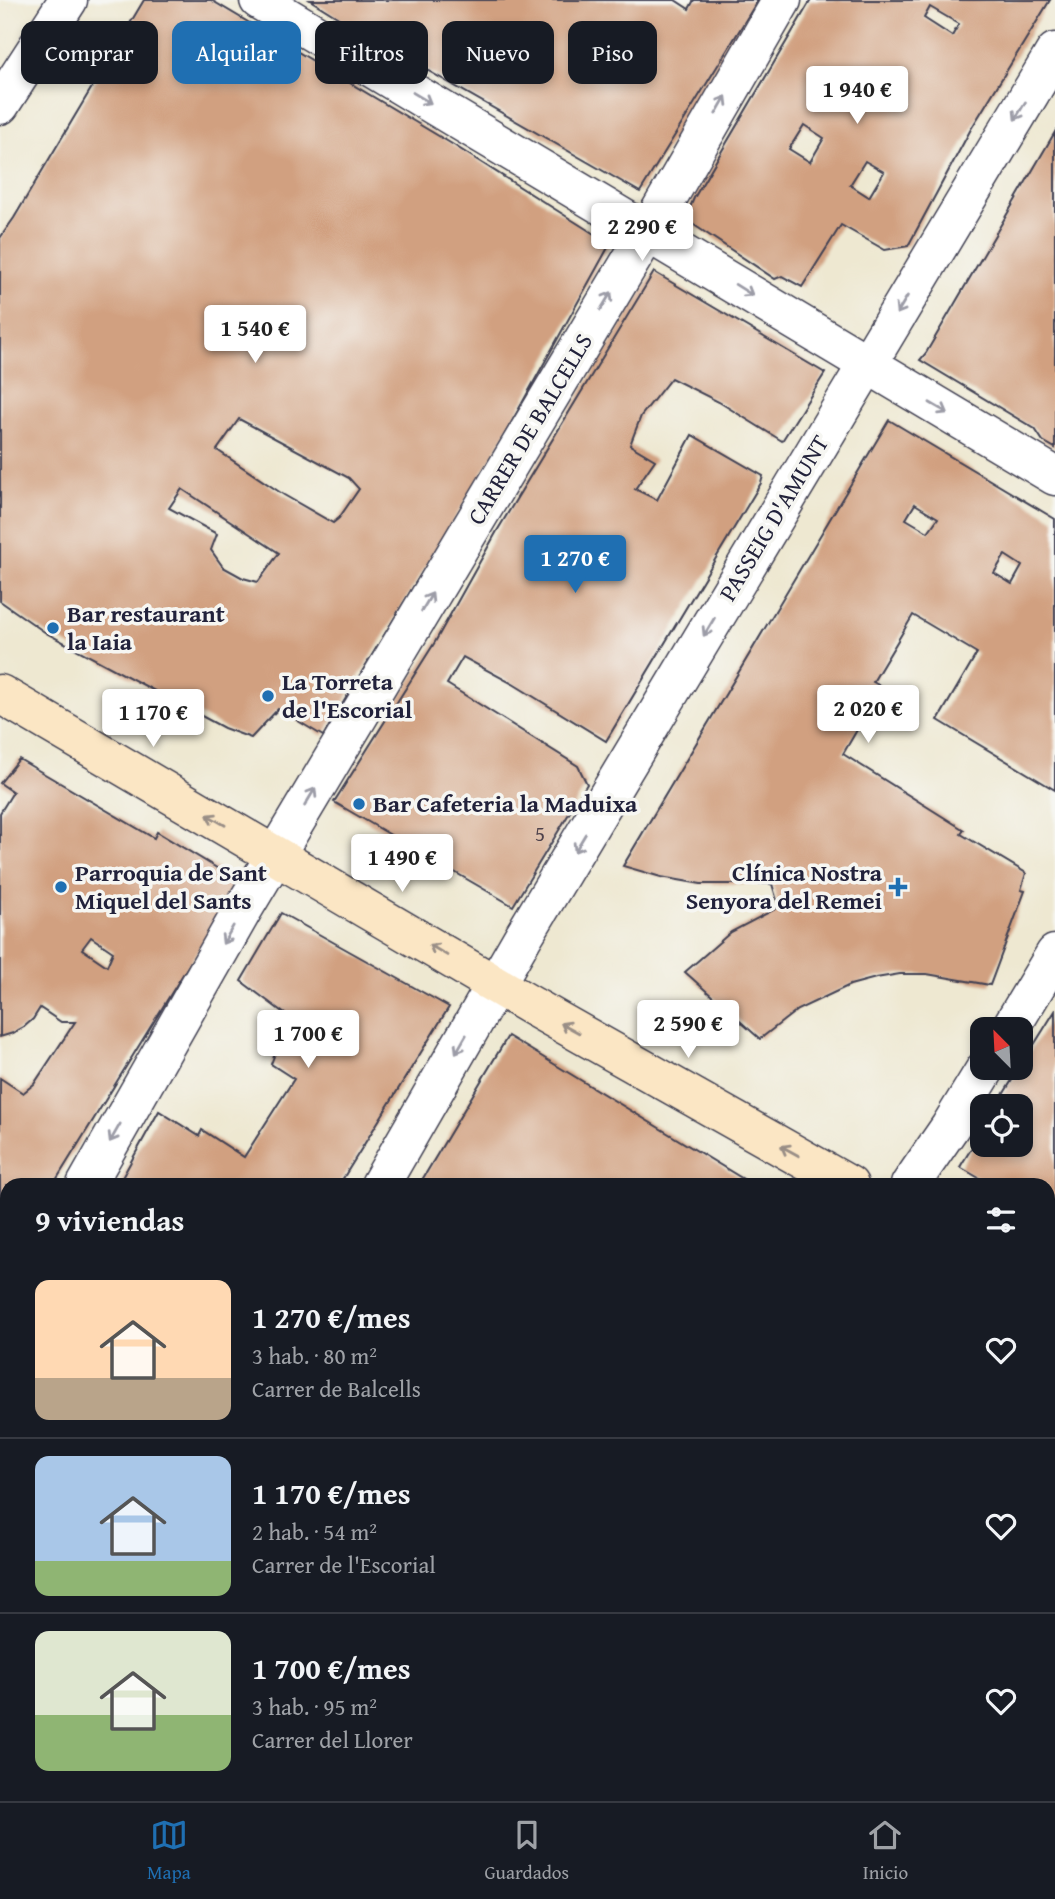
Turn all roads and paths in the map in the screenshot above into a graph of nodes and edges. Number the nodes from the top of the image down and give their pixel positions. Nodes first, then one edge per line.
1 (68, 0) edge
2 (259, 0) edge
3 (782, 0) edge
4 (1055, 52) edge
5 (0, 106) edge
6 (648, 232) junction
7 (866, 365) junction
8 (1055, 476) edge
9 (0, 694) edge
10 (275, 855) junction
11 (1055, 954) edge
12 (497, 986) junction
13 (1017, 1017) edge
14 (979, 1080) edge
15 (90, 1178) edge
16 (384, 1178) edge
17 (837, 1178) edge
18 (915, 1178) edge

1 - 5 street
2 -> 6 street
6 -> 3 street, CARRER DE BALCELLS
4 -> 7 street, PASSEIG D'AMUNT
6 -> 7 street
10 -> 6 street, CARRER DE BALCELLS
7 -> 8 street
7 -> 12 street, PASSEIG D'AMUNT
10 -> 9 street
12 -> 10 street
10 -> 15 street, CARRER DE BALCELLS
11 - 13 street
12 -> 16 street, PASSEIG D'AMUNT
17 -> 12 street
14 - 18 street

